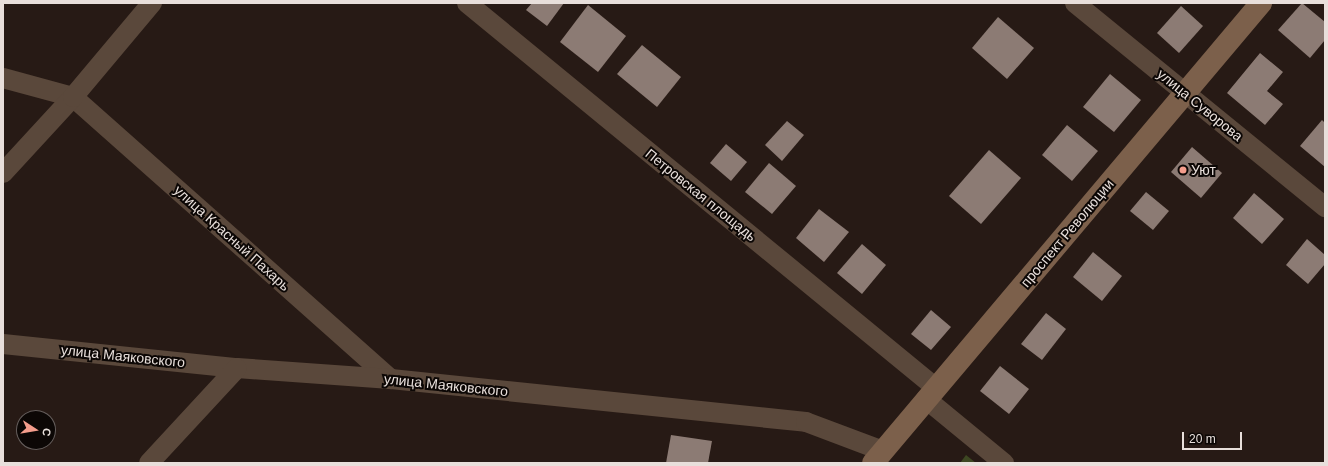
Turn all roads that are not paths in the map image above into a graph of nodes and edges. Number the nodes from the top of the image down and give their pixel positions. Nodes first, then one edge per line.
1 (152, 3) edge
2 (467, 3) edge
3 (1075, 3) edge
4 (1261, 3) edge
5 (3, 78) edge
6 (1185, 93) junction
7 (73, 97) junction
8 (3, 173) edge
9 (1325, 207) edge
10 (3, 344) edge
11 (237, 368) junction
12 (391, 379) junction
13 (931, 394) junction
14 (878, 457) edge
15 (149, 463) edge
16 (1004, 463) edge

1 - 7 street
2 - 13 street, Петровская площадь
3 - 6 street, улица Суворова
4 - 6 street, проспект Революции
5 - 7 street, улица Красный Пахарь
6 - 9 street, улица Суворова
6 - 13 street, проспект Революции
7 - 8 street
7 - 12 street, улица Красный Пахарь
10 - 11 street, улица Маяковского
11 - 12 street, улица Маяковского
11 - 15 street
12 - 14 street, улица Маяковского
13 - 14 street, проспект Революции
13 - 16 street, Петровская площадь

